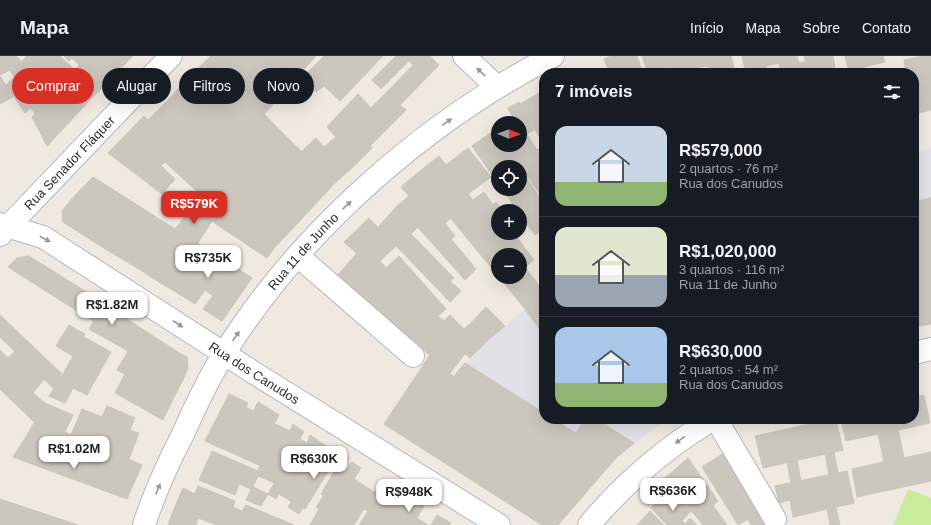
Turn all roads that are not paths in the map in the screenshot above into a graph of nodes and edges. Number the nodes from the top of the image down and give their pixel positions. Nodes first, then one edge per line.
1 (171, 56) edge
2 (464, 56) edge
3 (553, 56) edge
4 (497, 87) junction
5 (3, 228) edge
6 (298, 256) junction
7 (931, 350) edge
8 (919, 352) edge
9 (224, 354) junction
10 (413, 356) dead end
11 (706, 424) edge
12 (719, 424) edge
13 (775, 519) dead end
14 (144, 525) edge
15 (499, 525) edge
16 (589, 525) edge

1 - 5 street, Rua Senador Fláquer
4 -> 2 street
3 - 4 street, Rua 11 de Junho
6 -> 4 street, Rua 11 de Junho
5 -> 9 street, Rua dos Canudos
9 -> 6 street, Rua 11 de Junho
6 - 10 street
7 - 8 street
14 -> 9 street, Rua 11 de Junho
9 - 15 street, Rua dos Canudos
11 -> 16 street
12 - 13 street

